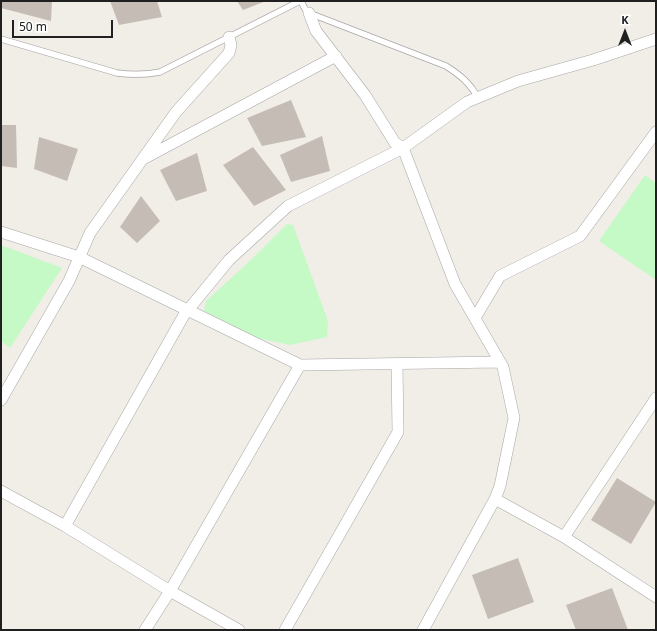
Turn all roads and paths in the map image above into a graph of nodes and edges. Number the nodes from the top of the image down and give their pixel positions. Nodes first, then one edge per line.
1 (300, 1) edge
2 (309, 14) junction
3 (228, 36) junction
4 (1, 39) edge
5 (656, 39) edge
6 (336, 56) junction
7 (478, 98) junction
8 (656, 132) edge
9 (403, 148) junction
10 (142, 159) junction
11 (1, 232) edge
12 (80, 257) junction
13 (188, 310) junction
14 (475, 318) junction
15 (500, 362) junction
16 (397, 364) junction
17 (300, 365) junction
18 (656, 398) edge
19 (1, 400) edge
20 (1, 491) edge
21 (495, 499) junction
22 (65, 526) junction
23 (564, 536) junction
24 (170, 591) junction
25 (656, 597) edge
26 (145, 630) edge
27 (239, 630) edge
28 (285, 630) edge
29 (423, 630) edge

1 - 2 lane
1 - 3 lane
2 - 6 street
2 - 7 lane
3 - 4 lane
3 - 10 street
5 - 7 street
6 - 9 street
6 - 10 street
7 - 9 street
8 - 14 street
9 - 13 street
9 - 14 street
10 - 12 street
11 - 12 street
12 - 13 street
12 - 19 street
13 - 17 street
13 - 22 street
14 - 15 street
15 - 16 street
15 - 21 street
16 - 17 street
16 - 28 street
17 - 24 street
18 - 23 street
20 - 22 street
21 - 23 street
21 - 29 street
22 - 24 street
23 - 25 street
24 - 26 street
24 - 27 street

